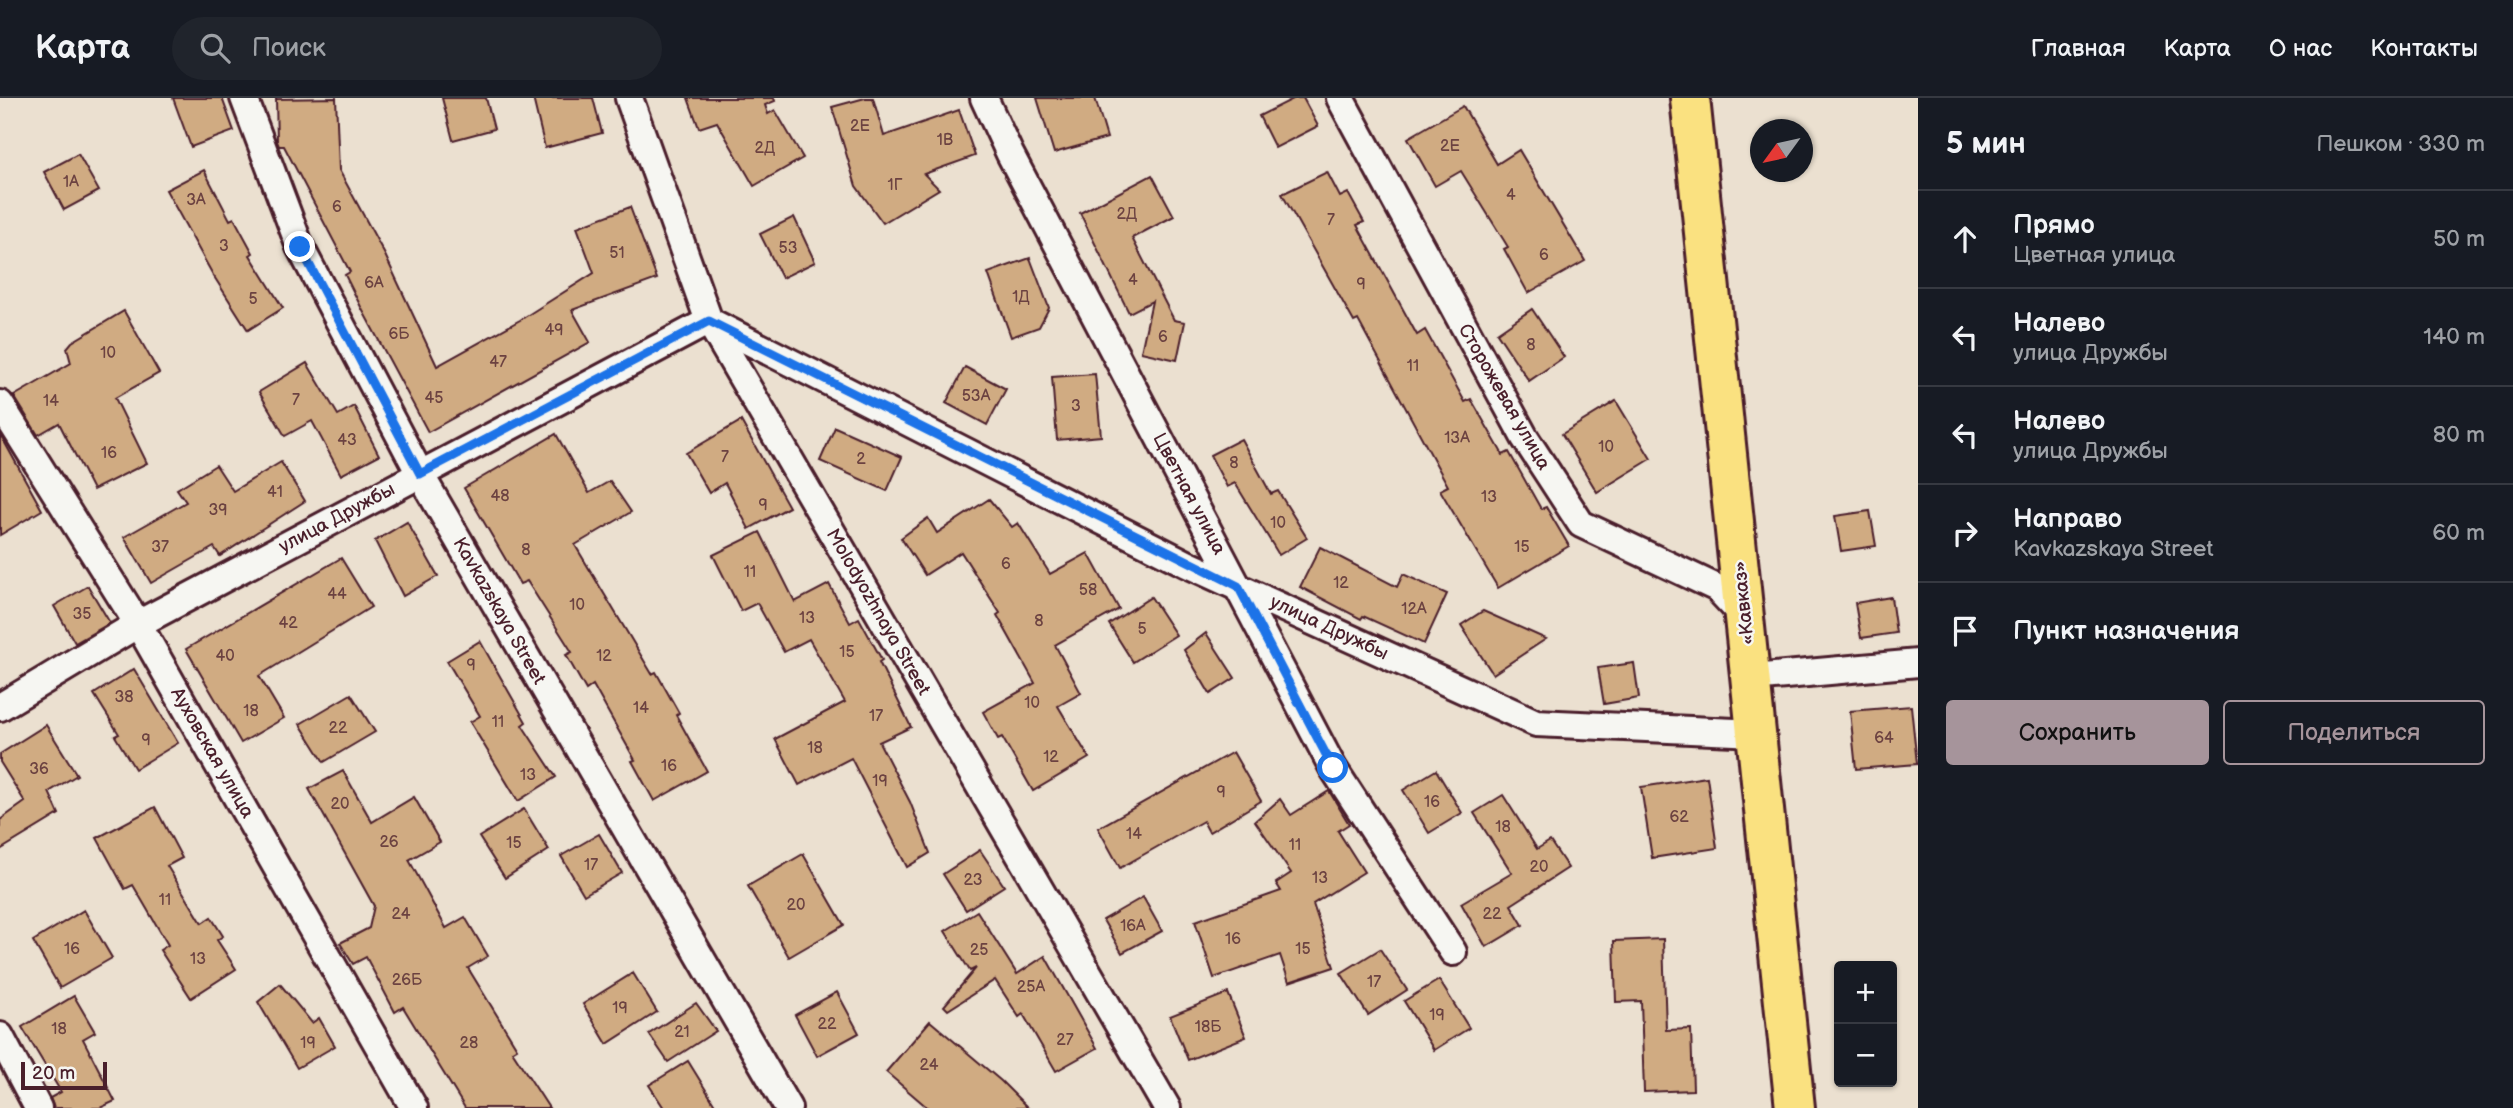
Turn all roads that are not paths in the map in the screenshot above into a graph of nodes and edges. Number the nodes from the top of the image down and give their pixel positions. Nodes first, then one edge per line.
1 (244, 98) edge
2 (629, 98) edge
3 (984, 98) edge
4 (1340, 98) edge
5 (1690, 98) edge
6 (709, 321) junction
7 (0, 404) edge
8 (420, 474) junction
9 (1238, 586) junction
10 (1746, 619) junction
11 (138, 624) junction
12 (1918, 663) edge
13 (1752, 678) junction
14 (0, 707) edge
15 (1757, 733) junction
16 (1453, 952) dead end
17 (0, 1037) edge
18 (38, 1108) edge
19 (414, 1108) edge
20 (788, 1108) edge
21 (1167, 1108) edge
22 (1795, 1108) edge

1 - 8 street, Kavkazskaya Street
2 - 6 street, Molodyozhnaya Street
3 - 9 street, Цветная улица
4 - 10 street, Сторожевая улица
5 - 10 highway, «Кавказ»
6 - 8 street, улица Дружбы
6 - 9 street, улица Дружбы
6 - 21 street, Molodyozhnaya Street
7 - 11 street, Ауховская улица
8 - 11 street, улица Дружбы
8 - 20 street, Kavkazskaya Street
9 - 15 street, улица Дружбы
9 - 16 street, Цветная улица
10 - 13 highway, «Кавказ»
11 - 14 street, улица Дружбы
11 - 19 street, Ауховская улица
12 - 13 street
13 - 15 highway, «Кавказ»
15 - 22 highway, «Кавказ»
17 - 18 street

